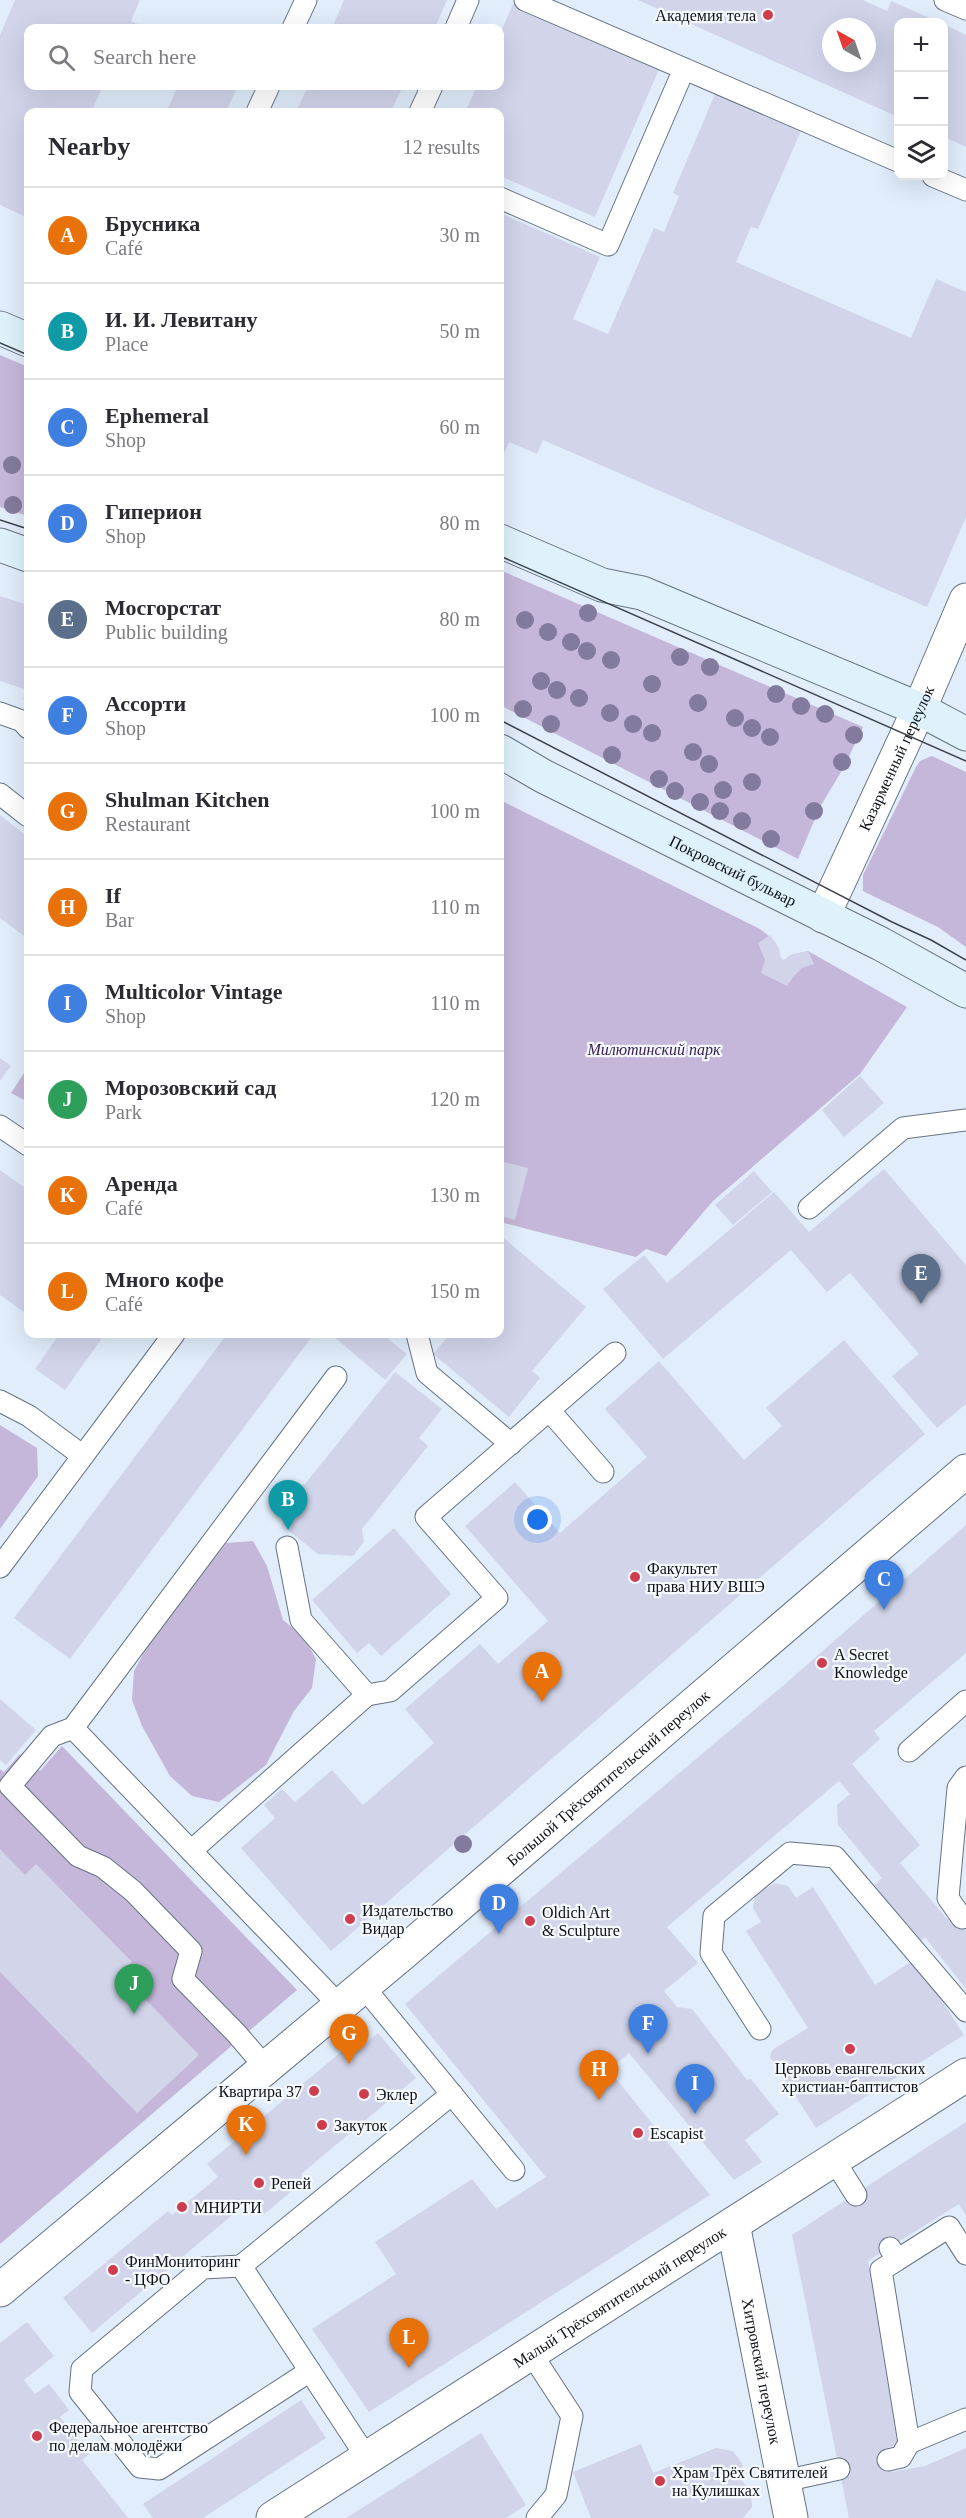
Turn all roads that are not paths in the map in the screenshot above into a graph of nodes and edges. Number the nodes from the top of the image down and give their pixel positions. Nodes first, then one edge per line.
1 (306, 0) edge
2 (468, 0) edge
3 (525, 0) edge
4 (945, 0) edge
5 (966, 9) edge
6 (295, 24) edge
7 (458, 24) edge
8 (684, 69) junction
9 (267, 90) edge
10 (430, 90) edge
11 (259, 108) edge
12 (422, 108) edge
13 (894, 159) edge
14 (942, 180) edge
15 (966, 190) edge
16 (504, 200) edge
17 (0, 328) edge
18 (24, 338) edge
19 (504, 543) edge
20 (0, 544) edge
21 (24, 553) edge
22 (966, 600) edge
23 (919, 709) junction
24 (0, 713) edge
25 (24, 723) edge
26 (966, 735) edge
27 (504, 753) edge
28 (0, 794) edge
29 (24, 813) edge
30 (823, 916) junction
31 (966, 991) edge
32 (966, 1120) edge
33 (0, 1126) edge
34 (24, 1142) edge
35 (809, 1208) dead end
36 (171, 1338) edge
37 (418, 1338) edge
38 (615, 1353) dead end
39 (336, 1377) dead end
40 (0, 1401) edge
41 (549, 1410) junction
42 (511, 1444) junction
43 (83, 1456) junction
44 (966, 1471) edge
45 (603, 1472) dead end
46 (287, 1547) dead end
47 (0, 1567) edge
48 (367, 1695) junction
49 (966, 1701) edge
50 (73, 1728) junction
51 (909, 1751) dead end
52 (966, 1777) edge
53 (191, 1851) junction
54 (962, 1918) dead end
55 (352, 1996) junction
56 (966, 2011) edge
57 (760, 2030) dead end
58 (266, 2068) junction
59 (966, 2075) edge
60 (452, 2094) junction
61 (834, 2160) junction
62 (514, 2170) dead end
63 (855, 2194) dead end
64 (733, 2224) junction
65 (966, 2254) edge
66 (242, 2266) junction
67 (0, 2290) edge
68 (531, 2353) junction
69 (310, 2371) junction
70 (966, 2419) edge
71 (909, 2443) junction
72 (366, 2458) junction
73 (888, 2460) dead end
74 (839, 2469) dead end
75 (784, 2481) junction
76 (273, 2518) edge
77 (537, 2518) edge
78 (791, 2518) edge

1 - 6 lane
2 - 7 lane
3 - 8 lane
4 - 5 lane
8 - 13 lane
8 - 16 lane
9 - 11 lane
10 - 12 lane
14 - 15 lane
17 - 18 main road
19 - 23 main road
20 - 21 main road
22 - 23 street, Казарменный переулок
23 - 26 main road
23 - 30 street, Казарменный переулок
24 - 25 lane
27 - 30 main road, Покровский бульвар
28 - 29 lane
30 - 31 main road, Покровский бульвар
32 - 35 lane
33 - 34 lane
36 - 43 lane
37 - 42 lane
38 - 41 lane
39 - 50 lane
40 - 43 lane
41 - 42 lane
41 - 45 lane
42 - 48 lane
43 - 47 lane
44 - 55 street, Большой Трёхсвятительский переулок
46 - 48 lane
48 - 53 lane
49 - 51 lane
50 - 53 lane
50 - 58 lane
52 - 54 lane
53 - 55 lane
55 - 58 street, Большой Трёхсвятительский переулок
55 - 60 lane
56 - 57 lane
58 - 67 street, Большой Трёхсвятительский переулок
59 - 61 street, Малый Трёхсвятительский переулок
60 - 62 lane
60 - 66 lane
61 - 63 lane
61 - 64 street, Малый Трёхсвятительский переулок
64 - 68 street, Малый Трёхсвятительский переулок
64 - 75 street, Хитровский переулок
65 - 71 lane
66 - 69 lane
66 - 69 lane
68 - 72 street, Малый Трёхсвятительский переулок
68 - 77 lane
69 - 72 lane
70 - 71 lane
71 - 73 lane
72 - 76 street, Малый Трёхсвятительский переулок
74 - 75 lane
75 - 78 street, Хитровский переулок

